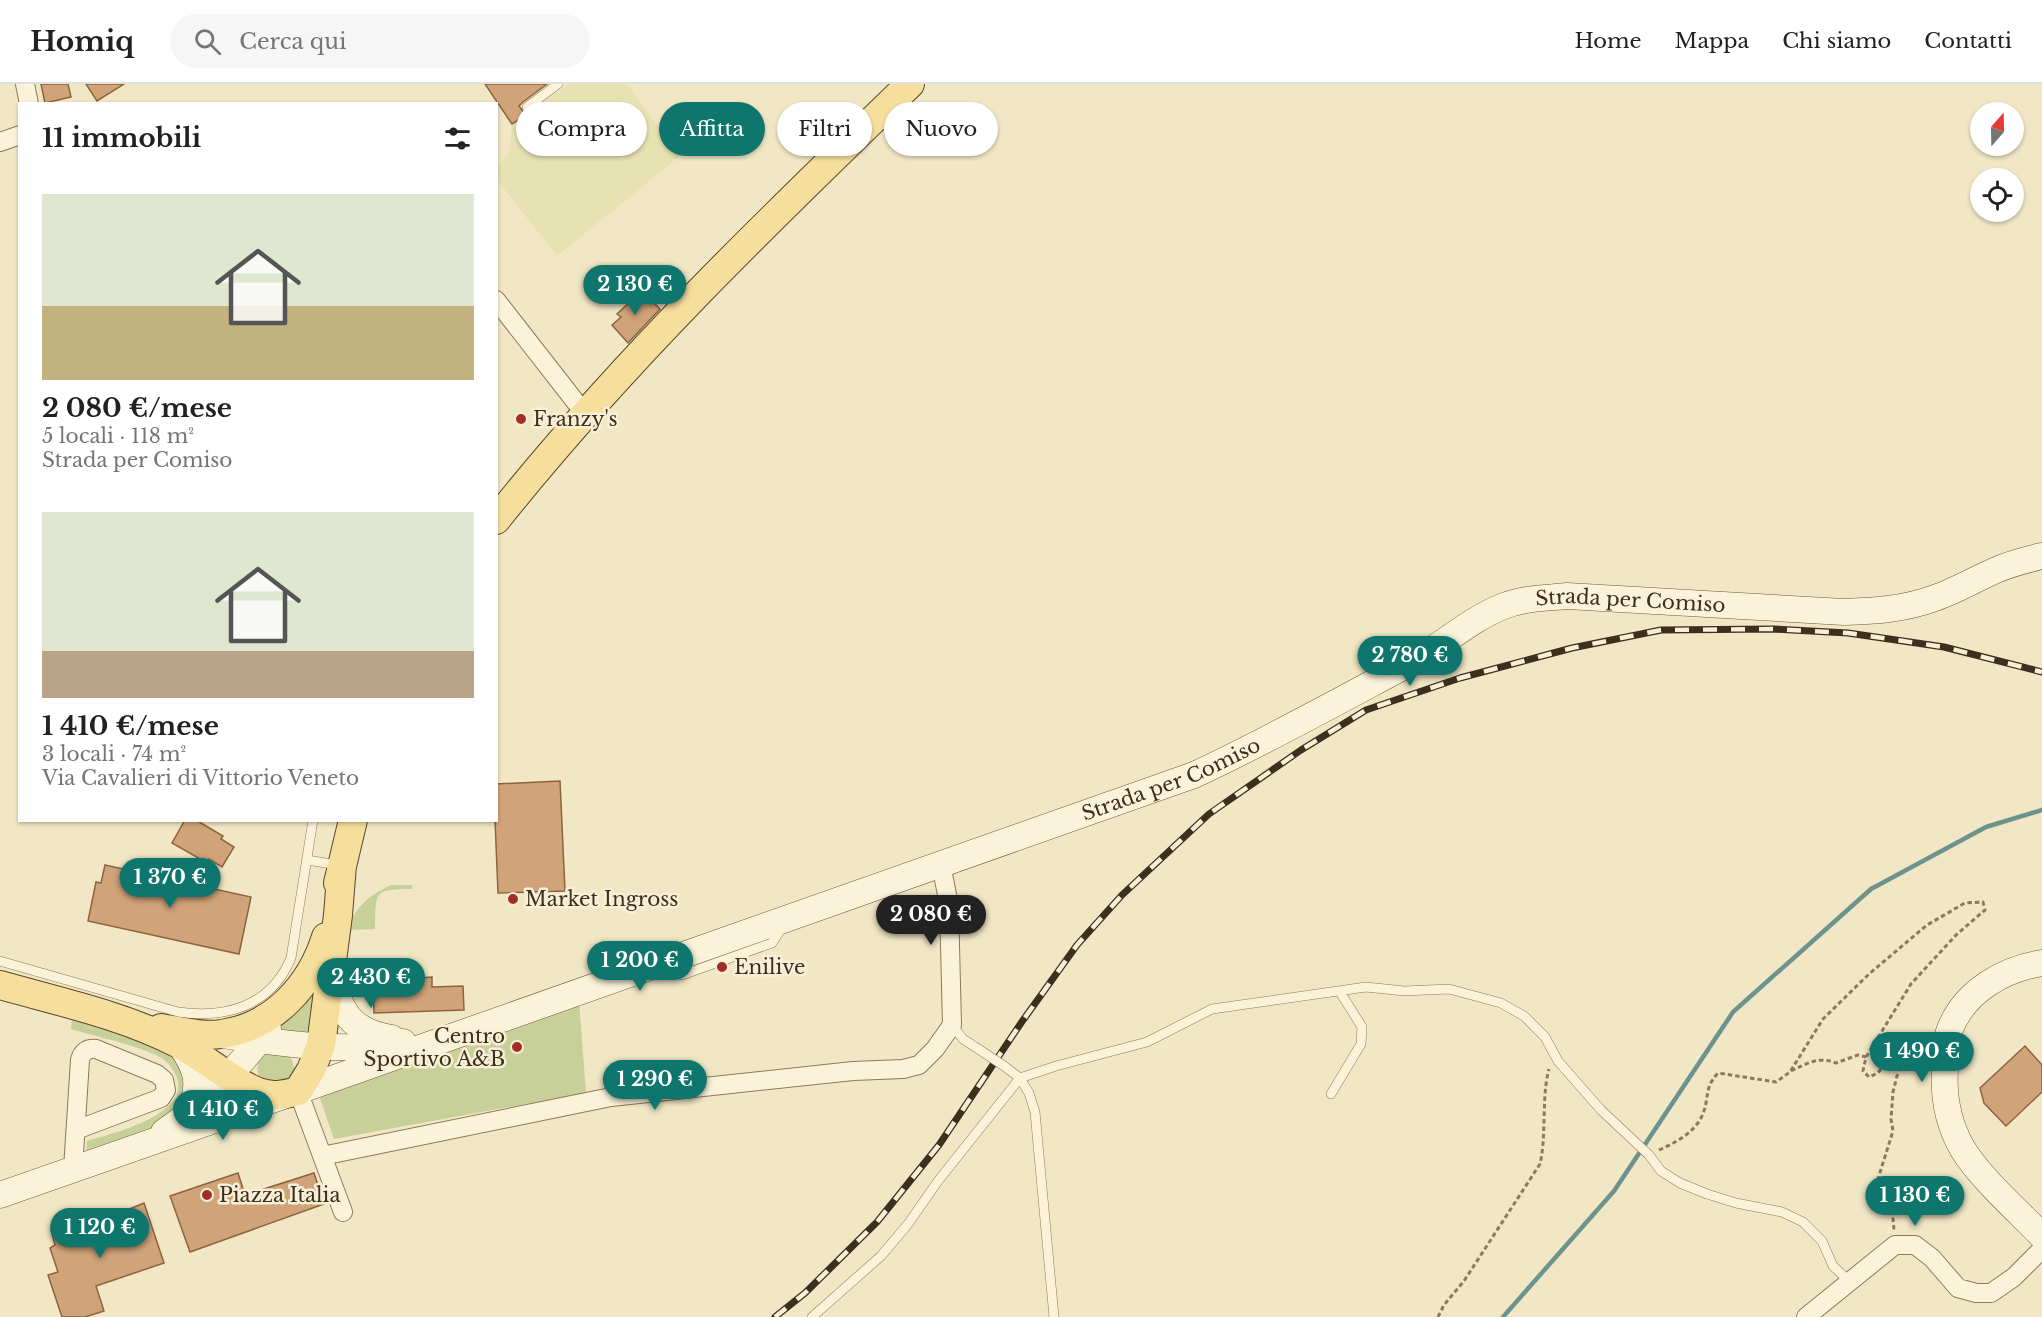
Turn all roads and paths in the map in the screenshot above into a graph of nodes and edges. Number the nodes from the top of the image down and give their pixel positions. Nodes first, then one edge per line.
1 (26, 84) edge
2 (558, 84) edge
3 (910, 84) edge
4 (29, 102) edge
5 (534, 102) edge
6 (18, 136) edge
7 (0, 142) edge
8 (498, 306) edge
9 (585, 414) junction
10 (498, 518) edge
11 (2042, 556) edge
12 (313, 822) edge
13 (347, 837) edge
14 (308, 860) junction
15 (940, 864) junction
16 (0, 961) edge
17 (2042, 963) edge
18 (330, 974) junction
19 (0, 985) edge
20 (1340, 992) junction
21 (286, 1004) junction
22 (110, 1016) junction
23 (952, 1025) junction
24 (477, 1026) junction
25 (220, 1035) junction
26 (413, 1040) junction
27 (271, 1041) junction
28 (180, 1044) junction
29 (321, 1045) junction
30 (1866, 1057) junction
31 (1558, 1061) junction
32 (1790, 1071) junction
33 (228, 1075) junction
34 (1020, 1078) junction
35 (296, 1091) junction
36 (267, 1094) junction
37 (1331, 1094) dead end
38 (191, 1111) junction
39 (76, 1130) junction
40 (135, 1148) junction
41 (1649, 1155) junction
42 (322, 1156) junction
43 (73, 1169) junction
44 (0, 1195) edge
45 (343, 1212) dead end
46 (2042, 1236) edge
47 (1895, 1245) junction
48 (2042, 1249) edge
49 (1849, 1281) junction
50 (812, 1317) edge
51 (1054, 1317) edge
52 (1438, 1317) edge
53 (1806, 1317) edge

1 - 4 street
2 - 5 lane
3 - 9 main road
6 - 7 street
8 - 9 street
9 - 10 main road
11 - 15 main road, Strada per Comiso
12 - 14 lane
13 - 14 lane
13 - 18 main road
13 - 21 main road
14 - 16 lane
15 - 23 street
15 - 24 main road, Strada per Comiso
17 - 46 main road
18 - 26 main road
18 - 29 main road
19 - 22 main road
20 - 31 lane
20 - 34 lane
20 - 37 lane
21 - 25 main road
21 - 27 main road
22 - 25 main road
22 - 28 main road
23 - 34 lane, bridge
23 - 42 street
24 - 26 main road
24 - 35 main road, Strada per Comiso
25 - 27 main road
26 - 29 main road
27 - 29 main road
27 - 33 main road
27 - 35 main road
27 - 36 main road
28 - 33 main road
28 - 38 main road
29 - 35 main road
30 - 32 path
30 - 32 path
30 - 47 path
31 - 41 lane
31 - 52 path
32 - 41 path
33 - 36 main road
33 - 38 main road
34 - 50 lane
34 - 51 lane
35 - 36 main road
35 - 40 main road, Strada per Comiso
35 - 42 street
38 - 40 main road
39 - 39 street
39 - 43 street
40 - 43 main road
41 - 49 lane
42 - 45 street
43 - 44 main road
47 - 48 street
47 - 49 street
49 - 53 street

